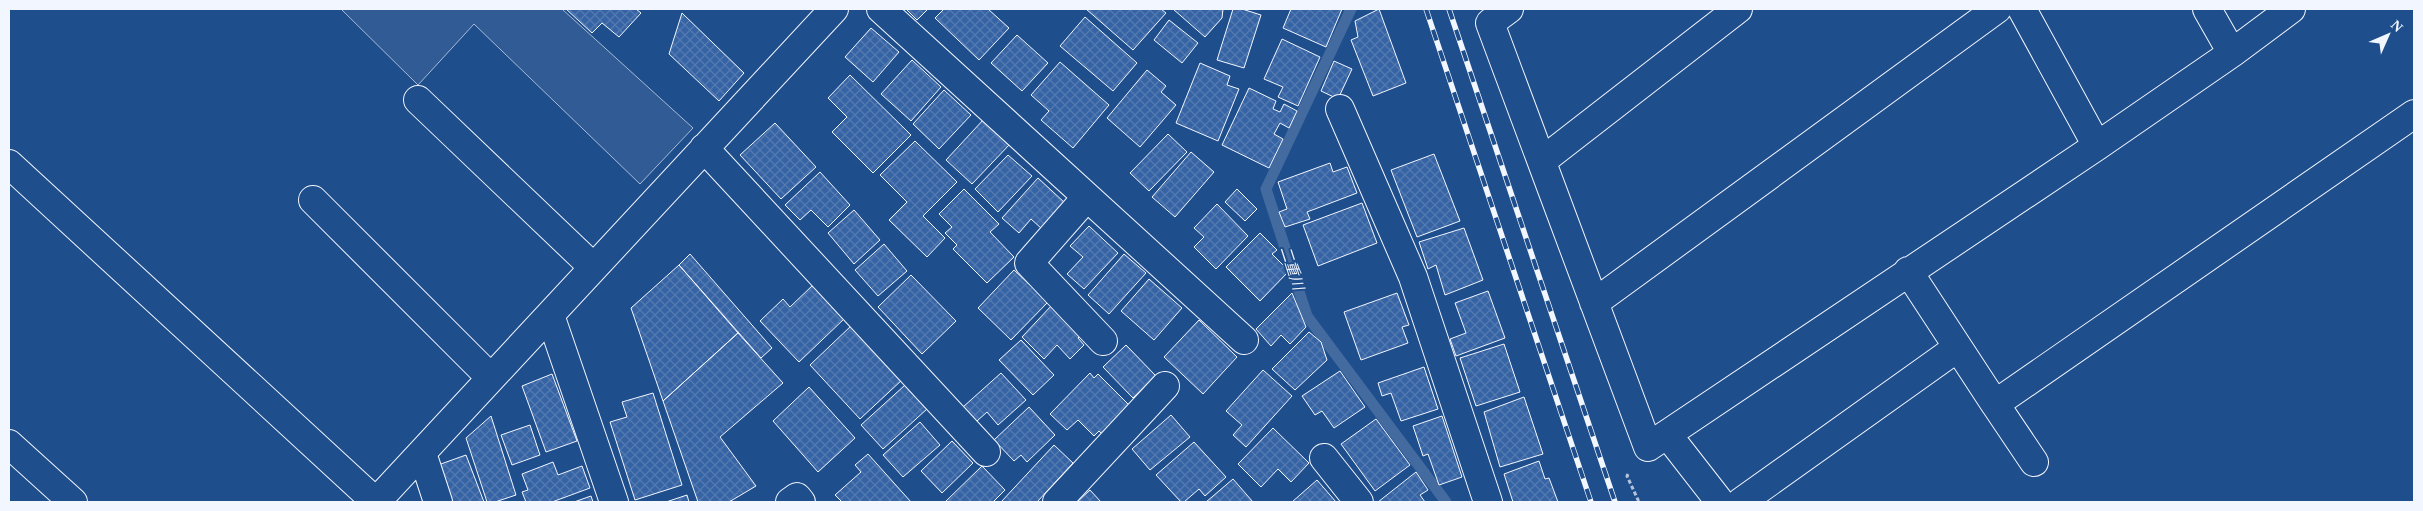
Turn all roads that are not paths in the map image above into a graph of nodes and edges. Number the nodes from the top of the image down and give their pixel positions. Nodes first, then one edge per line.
1 (834, 9) edge
2 (881, 9) edge
3 (1509, 9) edge
4 (1738, 9) edge
5 (1997, 9) edge
6 (2022, 9) edge
7 (2207, 9) edge
8 (2291, 9) edge
9 (2232, 53) junction
10 (418, 100) dead end
11 (1340, 110) dead end
12 (2414, 114) edge
13 (2097, 146) junction
14 (704, 148) junction
15 (1542, 161) junction
16 (9, 164) edge
17 (1086, 198) junction
18 (313, 200) dead end
19 (594, 267) junction
20 (1908, 271) junction
21 (1594, 303) junction
22 (550, 315) junction
23 (1244, 340) dead end
24 (1103, 341) dead end
25 (1957, 348) junction
26 (491, 378) junction
27 (1165, 386) dead end
28 (1995, 404) junction
29 (1668, 434) junction
30 (9, 444) edge
31 (986, 452) dead end
32 (422, 453) junction
33 (1324, 458) dead end
34 (2034, 462) dead end
35 (73, 502) edge
36 (376, 502) edge
37 (438, 502) edge
38 (614, 502) edge
39 (790, 502) edge
40 (802, 502) edge
41 (1057, 502) edge
42 (1359, 502) edge
43 (1488, 502) edge
44 (1720, 502) edge
45 (1741, 502) edge

1 - 14 street
2 - 17 street
3 - 15 street
4 - 15 street
5 - 21 street
6 - 13 street
7 - 9 street
8 - 9 street
9 - 13 street
10 - 19 street
11 - 43 street
12 - 28 street
13 - 20 street
14 - 19 street
14 - 31 street
15 - 21 street
16 - 36 street
17 - 23 street
17 - 24 street
18 - 26 street
19 - 22 street
20 - 25 street
20 - 29 street
21 - 29 street
22 - 26 street
22 - 38 street
25 - 28 street
25 - 45 street
26 - 32 street
27 - 41 street
28 - 34 street
29 - 44 street
30 - 35 street
32 - 36 street
32 - 37 street
33 - 42 street
39 - 40 street

